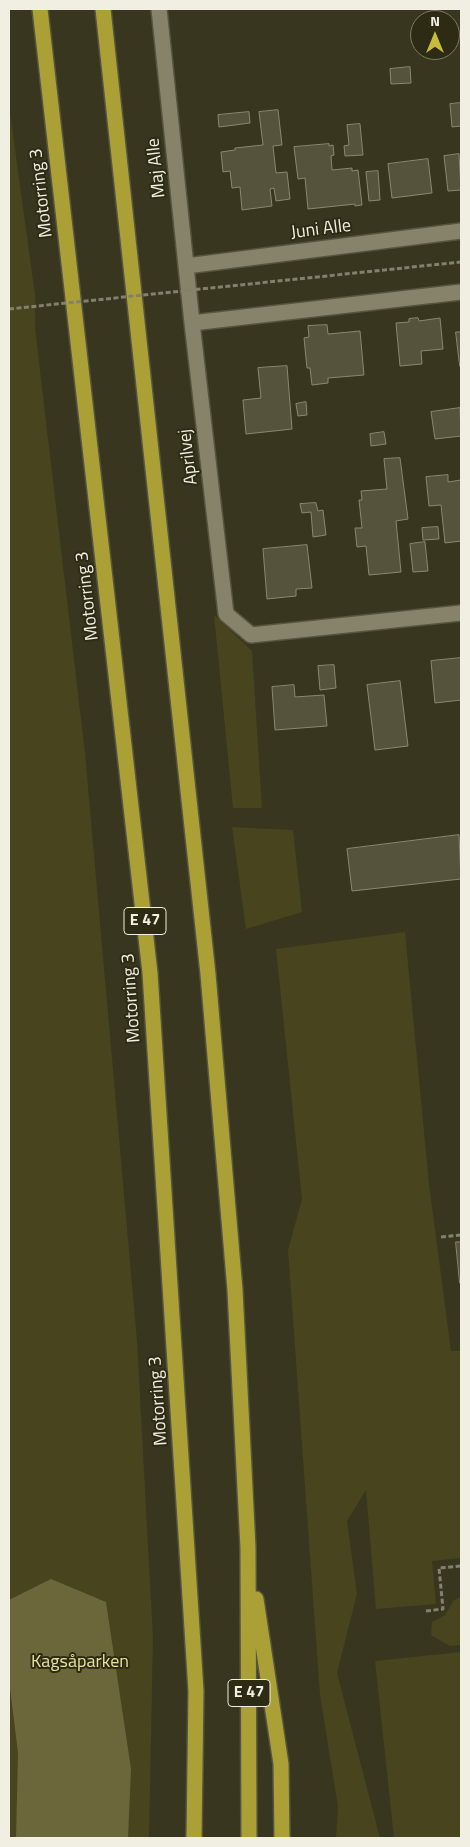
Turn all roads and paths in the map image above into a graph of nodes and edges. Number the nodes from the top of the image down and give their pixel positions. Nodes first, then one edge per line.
1 (40, 9) edge
2 (103, 9) edge
3 (159, 9) edge
4 (461, 231) edge
5 (461, 262) edge
6 (186, 266) junction
7 (461, 292) edge
8 (9, 309) edge
9 (192, 323) junction
10 (461, 613) edge
11 (461, 1235) edge
12 (441, 1237) dead end
13 (248, 1548) junction
14 (461, 1566) edge
15 (426, 1611) dead end
16 (194, 1838) edge
17 (249, 1838) edge
18 (282, 1838) edge

1 - 16 highway, Motorring 3 / E 47
2 - 13 highway, E 47
3 - 6 street, Maj Alle
4 - 6 street, Juni Alle
5 - 8 path, bridge
6 - 9 street, Maj Alle
7 - 9 street
9 - 10 street, Aprilvej
11 - 12 path
13 - 17 highway, E 47
13 - 18 highway
14 - 15 path

